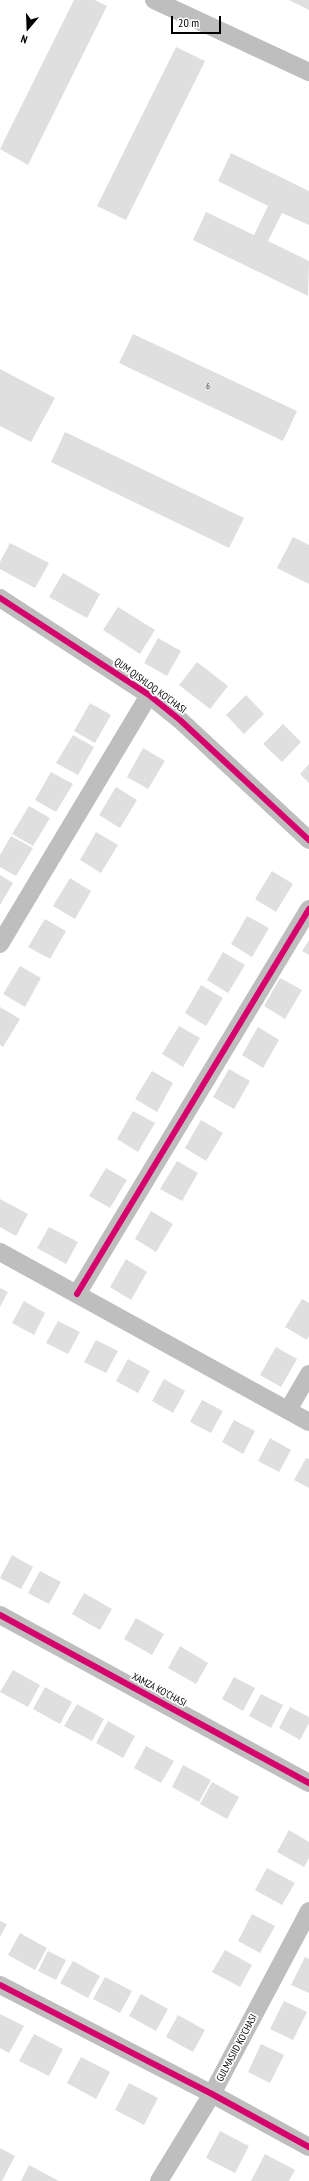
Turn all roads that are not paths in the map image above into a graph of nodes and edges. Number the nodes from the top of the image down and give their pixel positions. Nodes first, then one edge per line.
1 (154, 0) edge
2 (309, 72) edge
3 (0, 598) edge
4 (149, 695) junction
5 (309, 840) edge
6 (309, 908) edge
7 (0, 944) edge
8 (0, 1252) edge
9 (77, 1294) junction
10 (309, 1374) edge
11 (288, 1410) junction
12 (309, 1422) edge
13 (0, 1615) edge
14 (309, 1783) edge
15 (309, 1911) edge
16 (0, 1985) edge
17 (212, 2094) junction
18 (309, 2147) edge
19 (159, 2181) edge

1 - 2 street
3 - 4 street, QUM QISHLOQ KO'CHASI
4 - 5 street, QUM QISHLOQ KO'CHASI
4 - 7 street
6 - 9 street
8 - 9 street
9 - 11 street
10 - 11 street
11 - 12 street
13 - 14 street, XAMZA KO'CHASI
15 - 17 street, GULMASJID KO'CHASI
16 - 17 street
17 - 18 street
17 - 19 street, GULMASJID KO'CHASI

